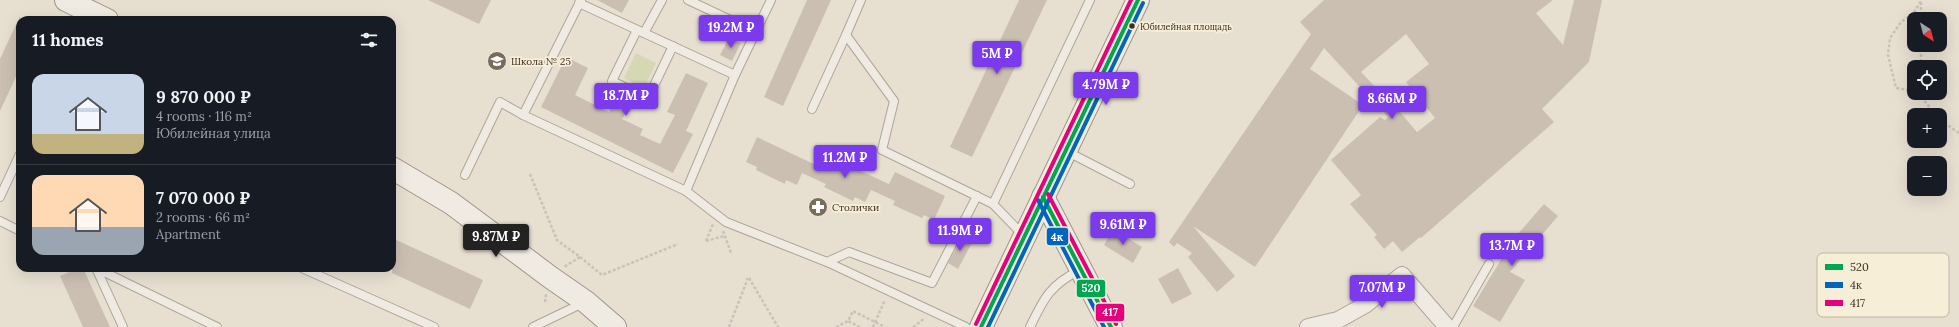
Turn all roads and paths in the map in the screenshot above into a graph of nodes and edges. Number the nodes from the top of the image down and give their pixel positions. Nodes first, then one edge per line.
1 (66, 0) edge
2 (662, 0) edge
3 (688, 0) edge
4 (771, 0) edge
5 (861, 0) edge
6 (1090, 0) edge
7 (1138, 0) edge
8 (1921, 0) edge
9 (580, 2) edge
10 (1921, 12) edge
11 (84, 15) edge
12 (641, 31) junction
13 (756, 32) junction
14 (846, 35) junction
15 (673, 46) junction
16 (735, 75) junction
17 (1907, 90) edge
18 (1924, 100) edge
19 (1930, 108) edge
20 (812, 109) dead end
21 (522, 115) junction
22 (1947, 125) edge
23 (1959, 133) edge
24 (1065, 151) junction
25 (16, 163) edge
26 (396, 170) edge
27 (465, 174) dead end
28 (530, 174) dead end
29 (1130, 184) dead end
30 (686, 191) junction
31 (977, 196) junction
32 (0, 197) edge
33 (1043, 197) junction
34 (993, 204) junction
35 (717, 215) junction
36 (0, 221) edge
37 (16, 229) edge
38 (744, 229) junction
39 (730, 234) junction
40 (1024, 235) junction
41 (727, 242) dead end
42 (678, 244) dead end
43 (580, 257) junction
44 (827, 262) junction
45 (1489, 264) dead end
46 (1080, 270) junction
47 (98, 272) edge
48 (104, 272) edge
49 (311, 272) edge
50 (550, 277) junction
51 (889, 291) junction
52 (545, 302) dead end
53 (586, 302) junction
54 (848, 321) junction
55 (875, 322) junction
56 (124, 327) edge
57 (217, 327) edge
58 (434, 327) edge
59 (533, 327) edge
60 (615, 327) edge
61 (729, 327) edge
62 (778, 327) edge
63 (836, 327) edge
64 (860, 327) edge
65 (873, 327) edge
66 (885, 327) edge
67 (966, 327) edge
68 (981, 327) edge
69 (1030, 327) edge
70 (1110, 327) edge
71 (1308, 327) edge
72 (1447, 327) edge
73 (1453, 327) edge

1 - 11 street
2 - 12 lane
3 - 13 lane
4 - 13 lane
5 - 14 lane
6 - 34 lane
7 - 24 street
8 - 10 path
8 - 17 path
9 - 12 lane
9 - 21 lane
12 - 15 lane
12 - 15 lane
13 - 16 lane
14 - 20 lane
14 - 31 lane
15 - 16 lane
16 - 30 lane
18 - 19 path
21 - 27 lane
21 - 30 lane
22 - 23 path
24 - 29 lane
24 - 33 street
25 - 32 lane
26 - 50 street
28 - 43 path
30 - 35 lane
31 - 34 lane
31 - 44 lane
33 - 40 street
33 - 46 street
34 - 40 lane
35 - 38 lane
35 - 39 path
36 - 37 lane
38 - 39 path
38 - 44 lane
39 - 41 path
40 - 68 street
42 - 43 path
43 - 50 path
44 - 51 lane
45 - 73 lane
46 - 69 lane
46 - 70 street
47 - 56 lane
48 - 57 lane
49 - 58 lane
50 - 52 path
50 - 53 street
51 - 55 path
51 - 67 lane
53 - 59 lane
53 - 60 street
54 - 55 path
54 - 63 path
54 - 64 path
55 - 65 path
55 - 66 path
61 - 62 path
71 - 72 street

